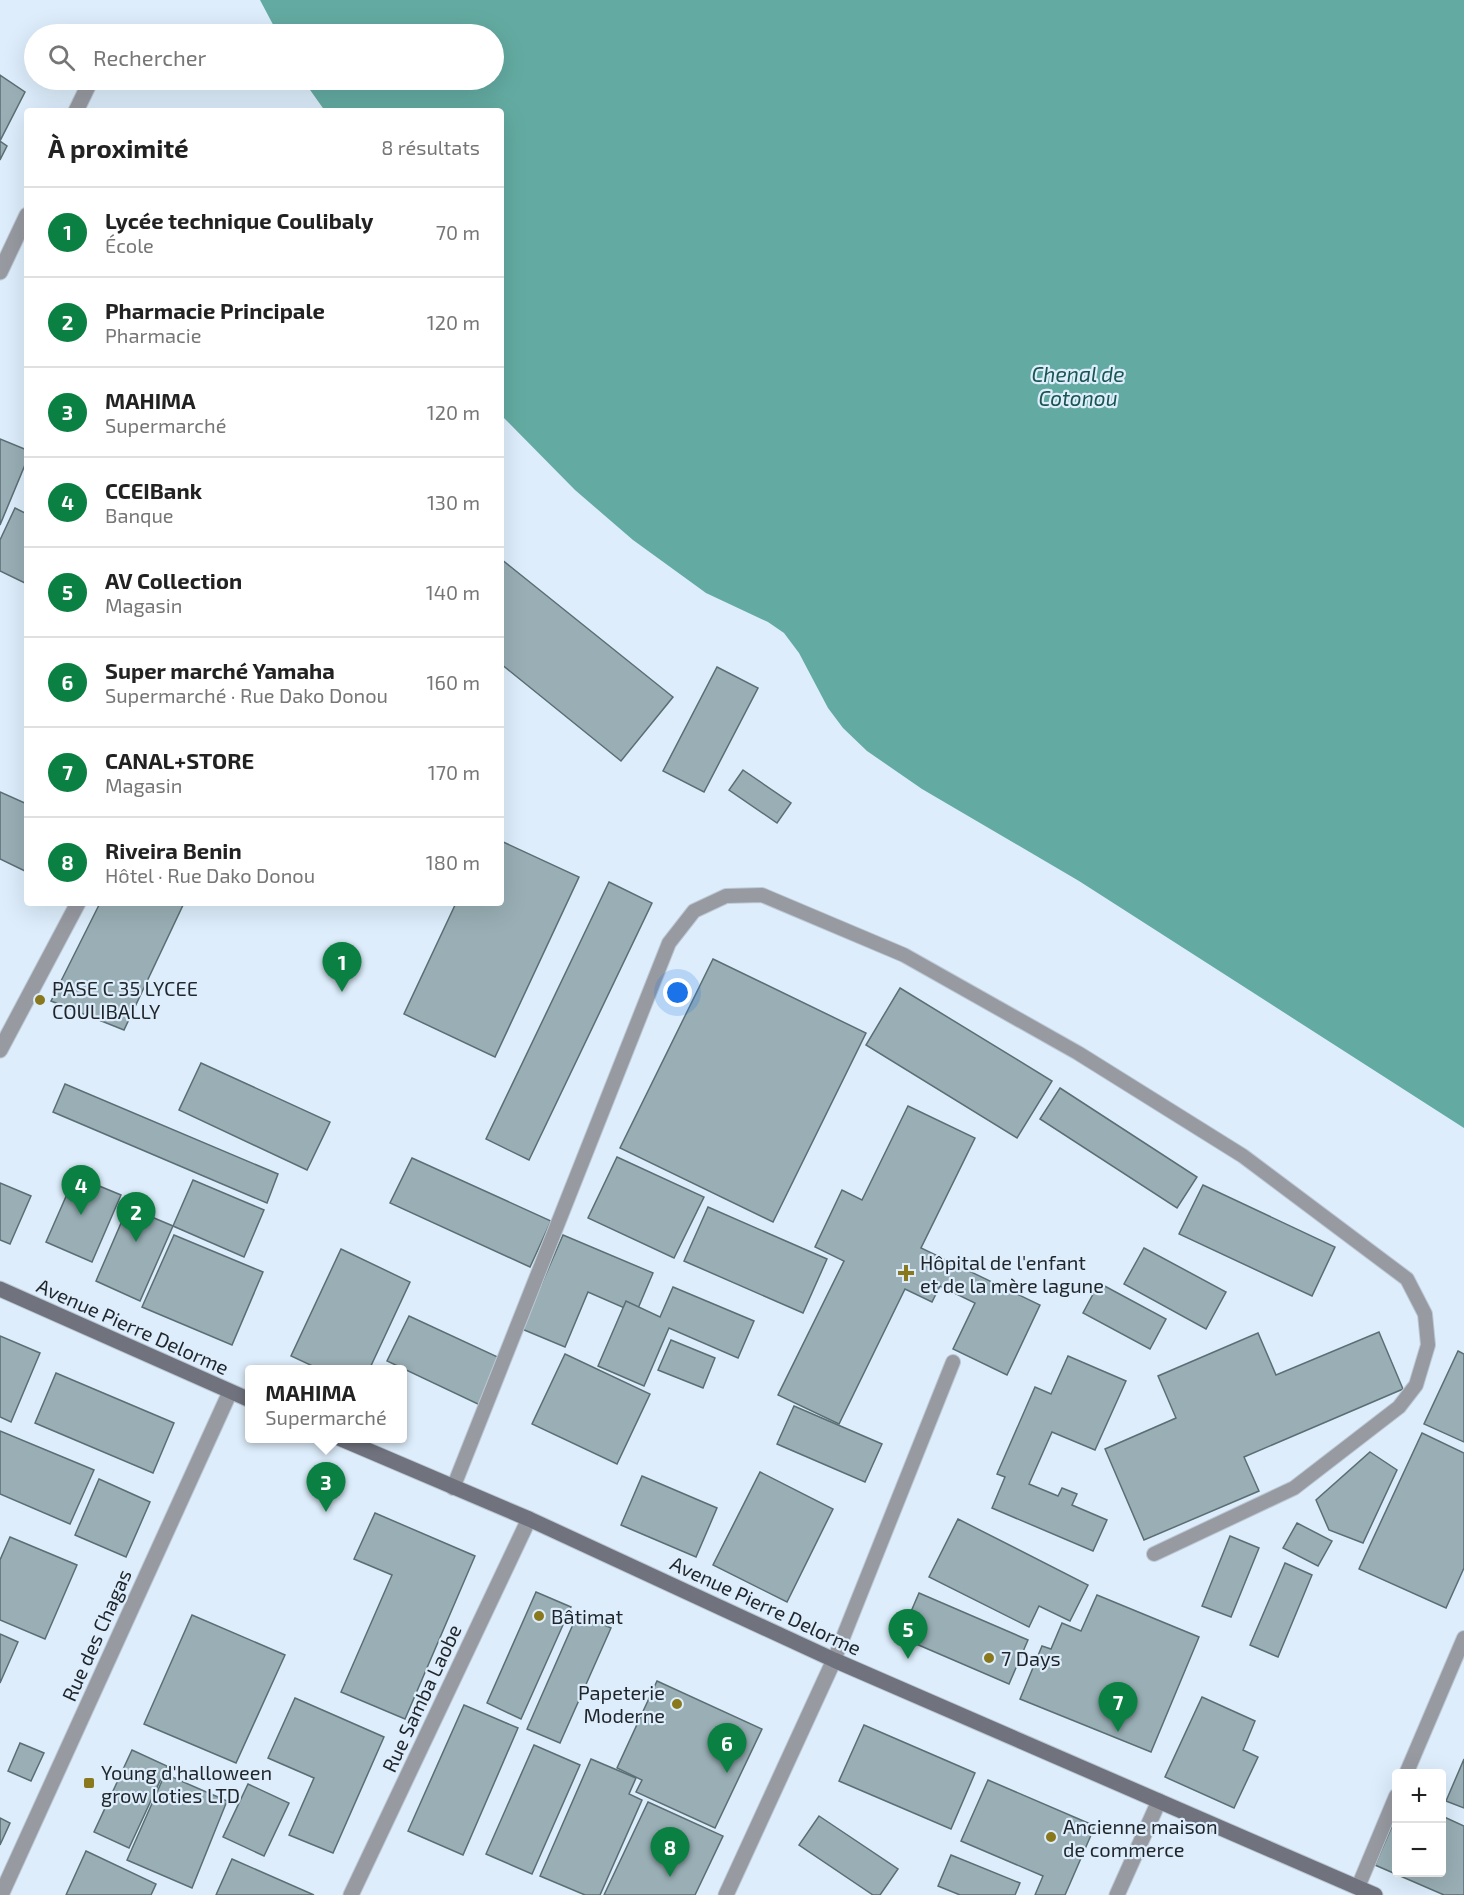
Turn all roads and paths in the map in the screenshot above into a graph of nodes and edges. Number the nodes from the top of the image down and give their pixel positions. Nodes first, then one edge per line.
1 (86, 90) edge
2 (77, 108) edge
3 (24, 221) edge
4 (0, 272) edge
5 (76, 906) edge
6 (0, 1050) edge
7 (0, 1289) edge
8 (953, 1362) dead end
9 (230, 1392) junction
10 (245, 1398) edge
11 (350, 1443) edge
12 (453, 1488) junction
13 (529, 1519) junction
14 (1154, 1554) dead end
15 (1464, 1638) edge
16 (834, 1660) junction
17 (1408, 1769) edge
18 (1160, 1801) junction
19 (1392, 1806) edge
20 (1358, 1887) junction
21 (1, 1895) edge
22 (351, 1895) edge
23 (726, 1895) edge
24 (1118, 1895) edge
25 (1375, 1895) edge

1 - 2 street
3 - 4 street
5 - 6 street
7 - 9 main road, Avenue Pierre Delorme
8 - 16 lane
9 - 10 main road, Avenue Pierre Delorme
9 - 21 street, Rue des Chagas
11 - 12 main road, Avenue Pierre Delorme
12 - 13 main road, Avenue Pierre Delorme
12 - 14 lane
13 - 16 main road, Avenue Pierre Delorme
13 - 22 street, Rue Samba Laobe
15 - 17 lane
16 - 18 main road, Avenue Pierre Delorme
16 - 23 street
18 - 20 main road, Avenue Pierre Delorme
18 - 24 street
19 - 20 lane
20 - 25 main road, Avenue Pierre Delorme

